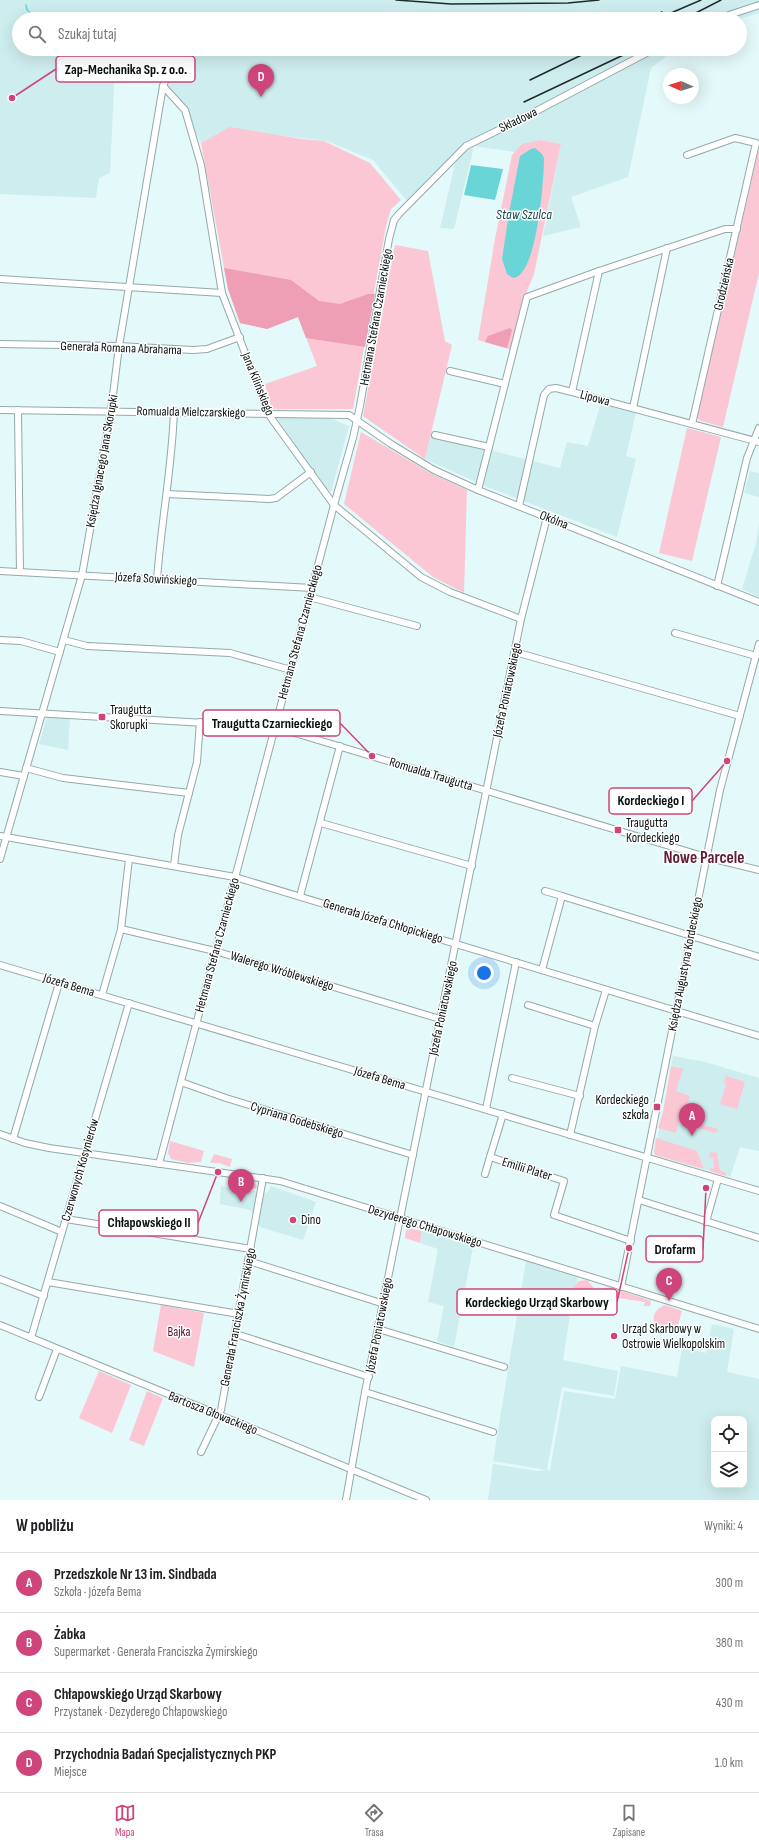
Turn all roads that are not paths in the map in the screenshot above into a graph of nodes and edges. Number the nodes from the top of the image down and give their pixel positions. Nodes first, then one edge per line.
1 (759, 5) edge
2 (738, 12) edge
3 (641, 56) edge
4 (176, 57) dead end
5 (162, 86) junction
6 (687, 155) dead end
7 (399, 214) joint
8 (737, 229) junction
9 (667, 248) junction
10 (599, 271) junction
11 (0, 279) edge
12 (130, 287) junction
13 (222, 293) junction
14 (240, 337) junction
15 (0, 344) edge
16 (120, 346) junction
17 (450, 371) dead end
18 (505, 384) junction
19 (572, 392) junction
20 (633, 408) junction
21 (0, 410) edge
22 (18, 410) junction
23 (174, 411) junction
24 (111, 412) junction
25 (268, 413) junction
26 (357, 420) junction
27 (692, 424) junction
28 (759, 428) edge
29 (435, 435) dead end
30 (756, 441) edge
31 (489, 447) junction
32 (311, 472) junction
33 (478, 490) junction
34 (166, 494) junction
35 (334, 505) junction
36 (519, 506) junction
37 (547, 517) junction
38 (0, 571) edge
39 (20, 572) junction
40 (82, 575) junction
41 (157, 580) junction
42 (717, 586) junction
43 (312, 588) junction
44 (309, 596) junction
45 (759, 602) edge
46 (521, 619) junction
47 (417, 626) dead end
48 (675, 633) dead end
49 (0, 640) edge
50 (64, 640) junction
51 (759, 644) edge
52 (60, 652) junction
53 (515, 652) junction
54 (756, 656) junction
55 (291, 670) junction
56 (0, 711) edge
57 (43, 713) junction
58 (740, 716) junction
59 (200, 722) junction
60 (275, 727) junction
61 (340, 746) junction
62 (26, 768) junction
63 (0, 772) edge
64 (24, 776) junction
65 (487, 790) junction
66 (189, 793) junction
67 (321, 823) junction
68 (3, 837) edge
69 (706, 857) junction
70 (0, 859) edge
71 (129, 859) junction
72 (174, 865) junction
73 (472, 866) junction
74 (759, 870) edge
75 (235, 876) junction
76 (545, 891) dead end
77 (300, 896) junction
78 (562, 896) junction
79 (121, 929) junction
80 (691, 936) junction
81 (456, 944) junction
82 (215, 950) junction
83 (759, 957) edge
84 (516, 962) junction
85 (0, 965) edge
86 (542, 970) junction
87 (59, 983) junction
88 (606, 990) junction
89 (102, 995) junction
90 (129, 1003) junction
91 (528, 1005) dead end
92 (676, 1011) junction
93 (440, 1019) junction
94 (196, 1022) junction
95 (595, 1026) junction
96 (759, 1036) edge
97 (512, 1078) dead end
98 (180, 1082) junction
99 (426, 1092) junction
100 (580, 1096) junction
101 (486, 1109) junction
102 (503, 1114) junction
103 (0, 1134) edge
104 (570, 1135) junction
105 (13, 1139) junction
106 (84, 1154) junction
107 (414, 1155) junction
108 (490, 1157) junction
109 (647, 1158) junction
110 (159, 1164) junction
111 (485, 1174) dead end
112 (263, 1178) junction
113 (718, 1179) junction
114 (759, 1191) edge
115 (639, 1200) junction
116 (0, 1206) edge
117 (66, 1219) junction
118 (401, 1219) junction
119 (706, 1222) junction
120 (62, 1232) junction
121 (759, 1238) edge
122 (631, 1241) junction
123 (251, 1249) junction
124 (249, 1261) junction
125 (0, 1279) edge
126 (48, 1282) junction
127 (621, 1287) junction
128 (44, 1296) junction
129 (384, 1304) junction
130 (240, 1314) junction
131 (0, 1325) edge
132 (378, 1329) junction
133 (759, 1329) edge
134 (236, 1334) junction
135 (31, 1338) junction
136 (57, 1349) junction
137 (504, 1367) dead end
138 (369, 1377) junction
139 (365, 1392) junction
140 (38, 1397) dead end
141 (218, 1415) junction
142 (493, 1432) dead end
143 (201, 1452) dead end
144 (350, 1469) junction
145 (346, 1500) edge
146 (426, 1500) edge

1 - 2 street
3 - 7 street, Składowa
4 - 5 street, Księdza Ignacego Jana Skorupki
5 - 12 street, Księdza Ignacego Jana Skorupki
5 - 13 street, Jana Kilińskiego
6 - 8 street, Grodzieńska
7 - 26 street, Hetmana Stefana Czarnieckiego
8 - 9 street
8 - 27 street, Grodzieńska
9 - 10 street
9 - 20 street
10 - 18 street
10 - 19 street
11 - 12 street
12 - 13 street
12 - 16 street, Księdza Ignacego Jana Skorupki
13 - 14 street, Jana Kilińskiego
14 - 16 street, Generała Romana Abrahama
14 - 25 street, Jana Kilińskiego
15 - 16 street, Generała Romana Abrahama
16 - 24 street, Księdza Ignacego Jana Skorupki
17 - 18 street
18 - 31 street
19 - 20 street, Lipowa
19 - 36 street, Lipowa
20 - 27 street, Lipowa
21 - 22 street, Romualda Mielczarskiego
22 - 24 street, Romualda Mielczarskiego
22 - 39 street
23 - 24 street, Romualda Mielczarskiego
23 - 25 street, Romualda Mielczarskiego
23 - 34 street
24 - 40 street, Księdza Ignacego Jana Skorupki
25 - 26 street, Romualda Mielczarskiego
25 - 32 street, Jana Kilińskiego
26 - 33 street, Okólna
26 - 35 street, Hetmana Stefana Czarnieckiego
27 - 30 street, Lipowa
28 - 30 street
29 - 31 street
30 - 42 street
31 - 33 street
32 - 34 street
32 - 35 street, Jana Kilińskiego
33 - 36 street, Okólna
34 - 41 street
35 - 43 street, Hetmana Stefana Czarnieckiego
35 - 46 street, Jana Kilińskiego
36 - 37 street, Okólna
37 - 42 street, Okólna
37 - 46 street, Józefa Poniatowskiego
38 - 39 street, Józefa Sowińskiego
39 - 40 street, Józefa Sowińskiego
40 - 41 street, Józefa Sowińskiego
40 - 50 street, Księdza Ignacego Jana Skorupki
41 - 43 street, Józefa Sowińskiego
42 - 45 street, Okólna
43 - 44 street, Hetmana Stefana Czarnieckiego
44 - 47 street
44 - 55 street, Hetmana Stefana Czarnieckiego
46 - 53 street, Józefa Poniatowskiego
48 - 54 street
49 - 52 street
50 - 52 street, Księdza Ignacego Jana Skorupki
50 - 55 street
51 - 54 street, Księdza Augustyna Kordeckiego
52 - 57 street, Księdza Ignacego Jana Skorupki
53 - 58 street
53 - 65 street, Józefa Poniatowskiego
54 - 58 street, Księdza Augustyna Kordeckiego
55 - 60 street, Hetmana Stefana Czarnieckiego
56 - 57 street, Romualda Traugutta
57 - 59 street, Romualda Traugutta
57 - 62 street, Księdza Ignacego Jana Skorupki
58 - 69 street, Księdza Augustyna Kordeckiego
59 - 60 street, Romualda Traugutta
59 - 66 street
60 - 61 street, Romualda Traugutta
60 - 75 street, Hetmana Stefana Czarnieckiego
61 - 65 street, Romualda Traugutta
61 - 67 street
62 - 64 street, Księdza Ignacego Jana Skorupki
62 - 66 street
63 - 64 street
64 - 68 street, Księdza Ignacego Jana Skorupki
65 - 69 street, Romualda Traugutta
65 - 73 street, Józefa Poniatowskiego
66 - 72 street
67 - 73 street
67 - 77 street
68 - 70 street, Księdza Ignacego Jana Skorupki
68 - 71 street, Generała Józefa Chłopickiego
69 - 74 street, Romualda Traugutta
69 - 80 street, Księdza Augustyna Kordeckiego
71 - 72 street, Generała Józefa Chłopickiego
71 - 79 street
72 - 75 street, Generała Józefa Chłopickiego
73 - 81 street, Józefa Poniatowskiego
75 - 77 street, Generała Józefa Chłopickiego
75 - 82 street, Hetmana Stefana Czarnieckiego
76 - 78 street
77 - 81 street, Generała Józefa Chłopickiego
78 - 80 street
78 - 86 street
79 - 82 street, Walerego Wróblewskiego
79 - 89 street
80 - 83 street
80 - 92 street, Księdza Augustyna Kordeckiego
81 - 84 street, Generała Józefa Chłopickiego
81 - 93 street, Józefa Poniatowskiego
82 - 93 street, Walerego Wróblewskiego
82 - 94 street, Hetmana Stefana Czarnieckiego
84 - 86 street, Generała Józefa Chłopickiego
84 - 101 street
85 - 87 street, Józefa Bema
86 - 88 street, Generała Józefa Chłopickiego
87 - 89 street, Józefa Bema
87 - 105 street
88 - 92 street, Generała Józefa Chłopickiego
88 - 95 street
89 - 90 street, Józefa Bema
90 - 94 street, Józefa Bema
90 - 106 street, Czerwonych Kosynierów
91 - 95 street
92 - 96 street, Generała Józefa Chłopickiego
92 - 109 street, Księdza Augustyna Kordeckiego
93 - 99 street, Józefa Poniatowskiego
94 - 98 street, Hetmana Stefana Czarnieckiego
94 - 99 street, Józefa Bema
95 - 100 street
97 - 100 street
98 - 107 street, Cypriana Godebskiego
98 - 110 street, Hetmana Stefana Czarnieckiego
99 - 101 street, Józefa Bema
99 - 107 street, Józefa Poniatowskiego
100 - 104 street
101 - 102 street, Józefa Bema
102 - 104 street, Józefa Bema
102 - 108 street, Emilii Plater
103 - 105 street, Dezyderego Chłapowskiego
104 - 109 street, Józefa Bema
105 - 106 street, Dezyderego Chłapowskiego
106 - 110 street, Dezyderego Chłapowskiego
106 - 117 street, Czerwonych Kosynierów
107 - 118 street, Józefa Poniatowskiego
108 - 111 street
108 - 122 street, Emilii Plater
109 - 113 street, Józefa Bema
109 - 115 street, Księdza Augustyna Kordeckiego
110 - 112 street, Dezyderego Chłapowskiego
112 - 118 street, Dezyderego Chłapowskiego
112 - 123 street, Generała Franciszka Żymirskiego
113 - 114 street, Józefa Bema
113 - 119 street
115 - 119 street
115 - 122 street, Księdza Augustyna Kordeckiego
116 - 120 street
117 - 120 street, Czerwonych Kosynierów
117 - 123 street
118 - 127 street, Dezyderego Chłapowskiego
118 - 129 street, Józefa Poniatowskiego
119 - 121 street
120 - 126 street, Czerwonych Kosynierów
122 - 127 street, Księdza Augustyna Kordeckiego
123 - 124 street, Generała Franciszka Żymirskiego
124 - 129 street
124 - 130 street, Generała Franciszka Żymirskiego
125 - 128 street
126 - 128 street, Czerwonych Kosynierów
126 - 130 street
127 - 133 street, Dezyderego Chłapowskiego
128 - 135 street, Czerwonych Kosynierów
129 - 132 street, Józefa Poniatowskiego
130 - 134 street, Generała Franciszka Żymirskiego
131 - 135 street, Bartosza Głowackiego
132 - 137 street
132 - 138 street, Józefa Poniatowskiego
134 - 138 street
134 - 141 street, Generała Franciszka Żymirskiego
135 - 136 street, Bartosza Głowackiego
136 - 140 street
136 - 141 street, Bartosza Głowackiego
138 - 139 street, Józefa Poniatowskiego
139 - 142 street
139 - 144 street, Józefa Poniatowskiego
141 - 143 street, Generała Franciszka Żymirskiego
141 - 144 street, Bartosza Głowackiego
144 - 145 street, Józefa Poniatowskiego
144 - 146 street, Bartosza Głowackiego

